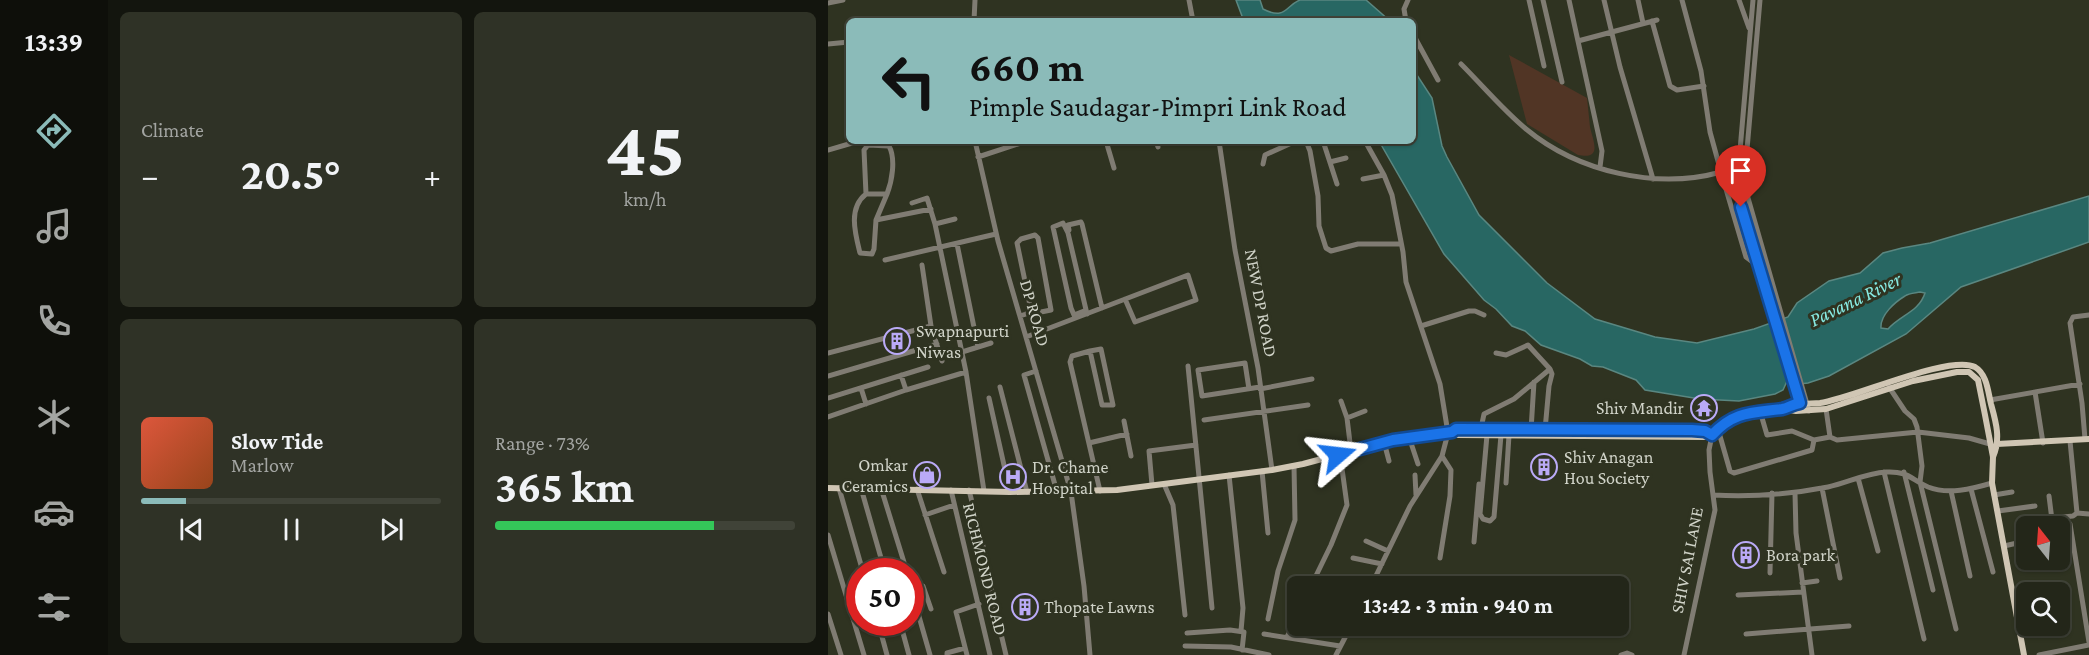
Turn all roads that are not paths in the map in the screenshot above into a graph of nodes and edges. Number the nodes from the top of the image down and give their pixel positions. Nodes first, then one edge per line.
1 (843, 0) edge
2 (975, 0) edge
3 (1188, 0) edge
4 (1408, 0) edge
5 (1529, 0) edge
6 (1543, 0) edge
7 (1569, 0) edge
8 (1604, 0) edge
9 (1638, 0) edge
10 (1682, 0) edge
11 (1739, 0) edge
12 (1753, 0) edge
13 (1760, 0) edge
14 (828, 3) edge
15 (974, 18) edge
16 (1192, 18) edge
17 (1406, 18) edge
18 (1643, 23) junction
19 (1612, 31) junction
20 (1750, 31) junction
21 (1757, 31) junction
22 (1416, 40) edge
23 (1578, 41) junction
24 (846, 42) edge
25 (828, 44) edge
26 (1461, 64) dead end
27 (1544, 66) dead end
28 (1438, 80) dead end
29 (1562, 82) dead end
30 (1704, 86) junction
31 (849, 144) edge
32 (889, 144) edge
33 (975, 144) edge
34 (1017, 144) edge
35 (1107, 144) edge
36 (1219, 144) edge
37 (1289, 144) edge
38 (1307, 144) edge
39 (1324, 144) edge
40 (1367, 144) edge
41 (828, 150) edge
42 (977, 155) junction
43 (1346, 158) dead end
44 (1330, 162) junction
45 (1263, 164) dead end
46 (1600, 167) junction
47 (1114, 168) dead end
48 (1721, 172) junction
49 (1384, 175) junction
50 (1363, 179) dead end
51 (1653, 179) junction
52 (1337, 184) dead end
53 (866, 194) junction
54 (887, 194) junction
55 (1738, 194) junction
56 (1746, 194) junction
57 (1728, 195) junction
58 (912, 203) dead end
59 (931, 209) junction
60 (955, 219) dead end
61 (876, 220) junction
62 (935, 224) junction
63 (996, 234) junction
64 (957, 244) junction
65 (1401, 244) junction
66 (940, 248) junction
67 (885, 260) dead end
68 (921, 265) dead end
69 (1758, 266) junction
70 (1772, 298) junction
71 (1125, 299) junction
72 (1102, 307) junction
73 (1024, 312) junction
74 (1088, 312) junction
75 (1484, 315) dead end
76 (2089, 315) edge
77 (931, 326) junction
78 (1421, 326) junction
79 (1026, 337) junction
80 (937, 344) junction
81 (991, 344) dead end
82 (978, 347) junction
83 (962, 351) junction
84 (1090, 351) junction
85 (828, 353) edge
86 (1496, 353) dead end
87 (942, 361) dead end
88 (1188, 366) dead end
89 (928, 367) dead end
90 (1258, 368) junction
91 (1550, 369) junction
92 (1246, 370) junction
93 (1036, 371) junction
94 (966, 372) junction
95 (901, 375) junction
96 (828, 376) edge
97 (1312, 379) dead end
98 (1534, 382) junction
99 (2080, 384) junction
100 (1889, 386) junction
101 (1000, 387) dead end
102 (861, 388) junction
103 (1260, 388) junction
104 (1249, 389) junction
105 (906, 390) junction
106 (2035, 392) junction
107 (828, 398) edge
108 (989, 398) dead end
109 (1990, 400) junction
110 (1341, 401) dead end
111 (1803, 403) junction
112 (866, 404) junction
113 (1308, 405) dead end
114 (1784, 409) junction
115 (1826, 409) junction
116 (1365, 411) dead end
117 (1760, 411) junction
118 (1801, 411) junction
119 (1809, 411) junction
120 (1264, 413) junction
121 (828, 417) edge
122 (1347, 418) junction
123 (1204, 420) dead end
124 (1124, 421) dead end
125 (1718, 429) junction
126 (1531, 430) junction
127 (1545, 430) junction
128 (1450, 432) junction
129 (1483, 432) junction
130 (1918, 432) junction
131 (1599, 433) junction
132 (1127, 434) junction
133 (1505, 435) junction
134 (1712, 435) junction
135 (1409, 437) junction
136 (1830, 438) junction
137 (2087, 439) edge
138 (1814, 441) junction
139 (2070, 441) junction
140 (1384, 442) junction
141 (2043, 442) junction
142 (1089, 443) junction
143 (1990, 444) junction
144 (1998, 444) junction
145 (1196, 445) junction
146 (1351, 451) junction
147 (1340, 454) junction
148 (1131, 456) dead end
149 (1442, 456) junction
150 (1993, 457) junction
151 (1389, 460) dead end
152 (1418, 464) dead end
153 (1294, 466) junction
154 (1272, 470) junction
155 (1262, 471) junction
156 (1884, 472) junction
157 (1904, 472) junction
158 (1415, 475) dead end
159 (1229, 476) junction
160 (1858, 478) junction
161 (1200, 479) junction
162 (1920, 482) junction
163 (1506, 483) dead end
164 (1992, 483) junction
165 (1164, 484) junction
166 (1152, 485) junction
167 (828, 488) edge
168 (839, 488) junction
169 (861, 488) junction
170 (881, 488) junction
171 (1822, 488) junction
172 (917, 489) junction
173 (1971, 489) junction
174 (951, 490) junction
175 (969, 490) junction
176 (984, 491) junction
177 (1100, 491) junction
178 (1951, 491) junction
179 (1010, 492) junction
180 (1027, 492) junction
181 (1057, 492) junction
182 (1071, 492) junction
183 (2012, 492) dead end
184 (1772, 493) junction
185 (1795, 493) junction
186 (1416, 495) junction
187 (1713, 495) junction
188 (1994, 495) junction
189 (2049, 496) dead end
190 (954, 505) junction
191 (2034, 506) dead end
192 (1998, 512) junction
193 (2077, 513) junction
194 (2089, 514) edge
195 (925, 515) junction
196 (2052, 516) edge
197 (2070, 517) edge
198 (2070, 524) dead end
199 (1268, 533) dead end
200 (828, 535) edge
201 (1366, 541) dead end
202 (1474, 542) dead end
203 (2016, 543) edge
204 (2004, 546) junction
205 (1388, 551) junction
206 (1878, 551) dead end
207 (859, 558) edge
208 (881, 558) edge
209 (902, 558) edge
210 (1353, 558) dead end
211 (1440, 558) dead end
212 (1382, 564) junction
213 (944, 572) dead end
214 (1993, 572) dead end
215 (1770, 573) dead end
216 (1316, 576) edge
217 (1376, 576) edge
218 (1970, 576) dead end
219 (1840, 578) dead end
220 (1817, 581) dead end
221 (1802, 583) junction
222 (924, 588) edge
223 (1933, 590) dead end
224 (1803, 592) junction
225 (1738, 595) dead end
226 (927, 596) junction
227 (924, 597) edge
228 (979, 604) junction
229 (1212, 608) dead end
230 (931, 609) dead end
231 (828, 614) edge
232 (1185, 615) dead end
233 (1268, 619) dead end
234 (1849, 626) dead end
235 (1956, 629) dead end
236 (1808, 630) junction
237 (1241, 632) junction
238 (924, 633) edge
239 (1187, 633) dead end
240 (1264, 634) dead end
241 (1746, 634) dead end
242 (882, 636) edge
243 (904, 636) edge
244 (1346, 636) edge
245 (1287, 637) joint
246 (1924, 639) dead end
247 (2089, 644) edge
248 (1185, 645) dead end
249 (1340, 646) junction
250 (965, 648) junction
251 (1242, 650) junction
252 (841, 655) edge
253 (864, 655) edge
254 (887, 655) edge
255 (909, 655) edge
256 (930, 655) edge
257 (947, 655) edge
258 (967, 655) edge
259 (990, 655) edge
260 (1006, 655) edge
261 (1090, 655) edge
262 (1269, 655) edge
263 (1336, 655) edge
264 (1621, 655) edge
265 (1632, 655) edge
266 (1684, 655) edge
267 (1812, 655) edge
268 (2024, 655) edge
269 (2039, 655) edge

1 - 14 street
2 - 15 street
3 - 16 street
4 - 17 street
5 - 27 street
6 - 29 street
7 - 23 street
8 - 19 street
9 - 18 street
10 - 30 street
11 - 20 street
12 - 20 street
13 - 21 street
18 - 19 street
18 - 30 street
19 - 23 street
19 - 51 street
20 - 21 street
20 - 55 street
21 - 56 street
22 - 28 street
23 - 46 street
24 - 25 street
26 - 46 street
30 - 48 street
31 - 41 street
32 - 53 street
32 - 54 street
33 - 42 street, DP ROAD
34 - 42 street
35 - 47 street
36 - 90 street, NEW DP ROAD
37 - 45 street
38 - 65 street
39 - 44 street
40 - 49 street
42 - 63 street, DP ROAD
43 - 44 street
44 - 52 street
46 - 51 street
48 - 51 street
48 - 57 street
49 - 50 street
49 - 65 street
53 - 54 street
53 - 61 street
54 - 61 street
55 - 56 street
55 - 57 street
55 - 69 street
56 - 70 street
57 - 69 street
58 - 59 street
59 - 61 street
59 - 62 street
60 - 62 street
62 - 66 street
63 - 64 street
63 - 73 street, DP ROAD
64 - 66 street
64 - 82 street
65 - 78 street
66 - 67 street
66 - 83 street
68 - 77 street
69 - 70 street
70 - 111 street
70 - 111 street
71 - 71 street
71 - 72 street
72 - 74 street
72 - 74 street
73 - 73 street
73 - 79 street, DP ROAD
74 - 74 street
74 - 79 street
75 - 78 street
76 - 99 street
77 - 80 street
77 - 85 street
78 - 128 street
79 - 93 street, DP ROAD
80 - 87 street
80 - 96 street
81 - 82 street
82 - 83 street
83 - 94 street
84 - 84 street
84 - 142 street
86 - 91 street
88 - 145 street
89 - 95 street
90 - 92 street
90 - 103 street, NEW DP ROAD
91 - 98 street
91 - 127 street
92 - 104 street
92 - 104 street
93 - 181 street
93 - 182 street, DP ROAD
94 - 105 street
94 - 176 street
95 - 102 street
95 - 105 street
97 - 103 street
98 - 126 street
98 - 129 street
99 - 106 street
99 - 137 street
100 - 109 main road
100 - 111 main road
100 - 115 main road
100 - 130 street
100 - 143 main road
101 - 180 street
102 - 107 street
102 - 112 street
103 - 104 street
103 - 120 street, NEW DP ROAD
105 - 112 street
106 - 109 street
106 - 141 street
108 - 179 street
109 - 144 main road
110 - 122 street
111 - 114 main road
111 - 118 street
111 - 119 street
112 - 121 street
113 - 120 street
114 - 117 main road
114 - 118 main road
115 - 119 main road
115 - 136 street
116 - 122 street
117 - 125 main road
117 - 138 street
118 - 119 main road
120 - 123 street
120 - 154 street, NEW DP ROAD
122 - 146 street
124 - 132 street
125 - 134 main road
125 - 138 street
126 - 127 main road
126 - 129 main road
127 - 131 main road
128 - 129 main road
128 - 135 main road
128 - 149 street
129 - 133 main road
129 - 133 street
129 - 202 street
130 - 136 street
130 - 143 street
130 - 162 street
131 - 133 main road
131 - 134 main road
132 - 142 street
132 - 148 street
133 - 163 street
134 - 187 street, SHIV SAI LANE
135 - 140 main road
135 - 152 street
136 - 138 street
137 - 139 main road
139 - 141 main road
139 - 193 street
140 - 146 main road
140 - 151 street
141 - 144 main road
142 - 177 street
143 - 144 main road
143 - 150 main road
144 - 150 main road
145 - 161 street
145 - 166 street
146 - 147 main road
147 - 153 main road
147 - 216 street
149 - 186 street
149 - 211 street
150 - 164 main road
153 - 154 main road
153 - 233 street
154 - 155 main road
155 - 159 main road
155 - 199 street
156 - 157 street
156 - 160 street
156 - 246 street
157 - 162 street
157 - 223 street
158 - 186 street
159 - 161 main road
159 - 237 street
160 - 171 street
160 - 206 street
161 - 165 main road
161 - 229 street
162 - 178 street
162 - 235 street
164 - 173 street
164 - 188 main road
165 - 166 main road
165 - 232 street
166 - 177 main road
167 - 168 main road
168 - 169 main road
168 - 207 street
169 - 170 main road
169 - 208 street
170 - 172 main road
170 - 209 street
171 - 185 street
171 - 219 street
172 - 174 main road
172 - 195 street
173 - 178 street
173 - 214 street
174 - 175 main road
174 - 190 street, RICHMOND ROAD
175 - 176 main road
175 - 260 street
176 - 179 main road
177 - 182 main road
178 - 218 street
179 - 180 main road
180 - 181 main road
181 - 182 main road
182 - 261 street, DP ROAD
183 - 188 street
184 - 185 street
184 - 187 street
184 - 215 street
185 - 221 street
186 - 205 street
187 - 266 street, SHIV SAI LANE
188 - 192 main road
189 - 196 street
190 - 195 street
190 - 228 street, RICHMOND ROAD
191 - 192 street
192 - 204 main road
193 - 194 street
193 - 197 street
195 - 213 street
198 - 247 street
200 - 253 street
201 - 205 street
203 - 204 street
204 - 268 main road
205 - 212 street
210 - 212 street
212 - 217 street
220 - 221 street
221 - 224 street
222 - 226 street
224 - 225 street
224 - 236 street
226 - 227 street
226 - 230 street
228 - 250 street
228 - 259 street, RICHMOND ROAD
231 - 252 street
234 - 236 street
236 - 241 street
236 - 267 street
237 - 239 street
237 - 251 street
238 - 256 street
240 - 245 street
242 - 254 street
243 - 255 street
244 - 249 street
245 - 249 street
247 - 269 street
248 - 251 street
249 - 263 street
250 - 257 street
250 - 258 street
251 - 262 street
264 - 265 street

